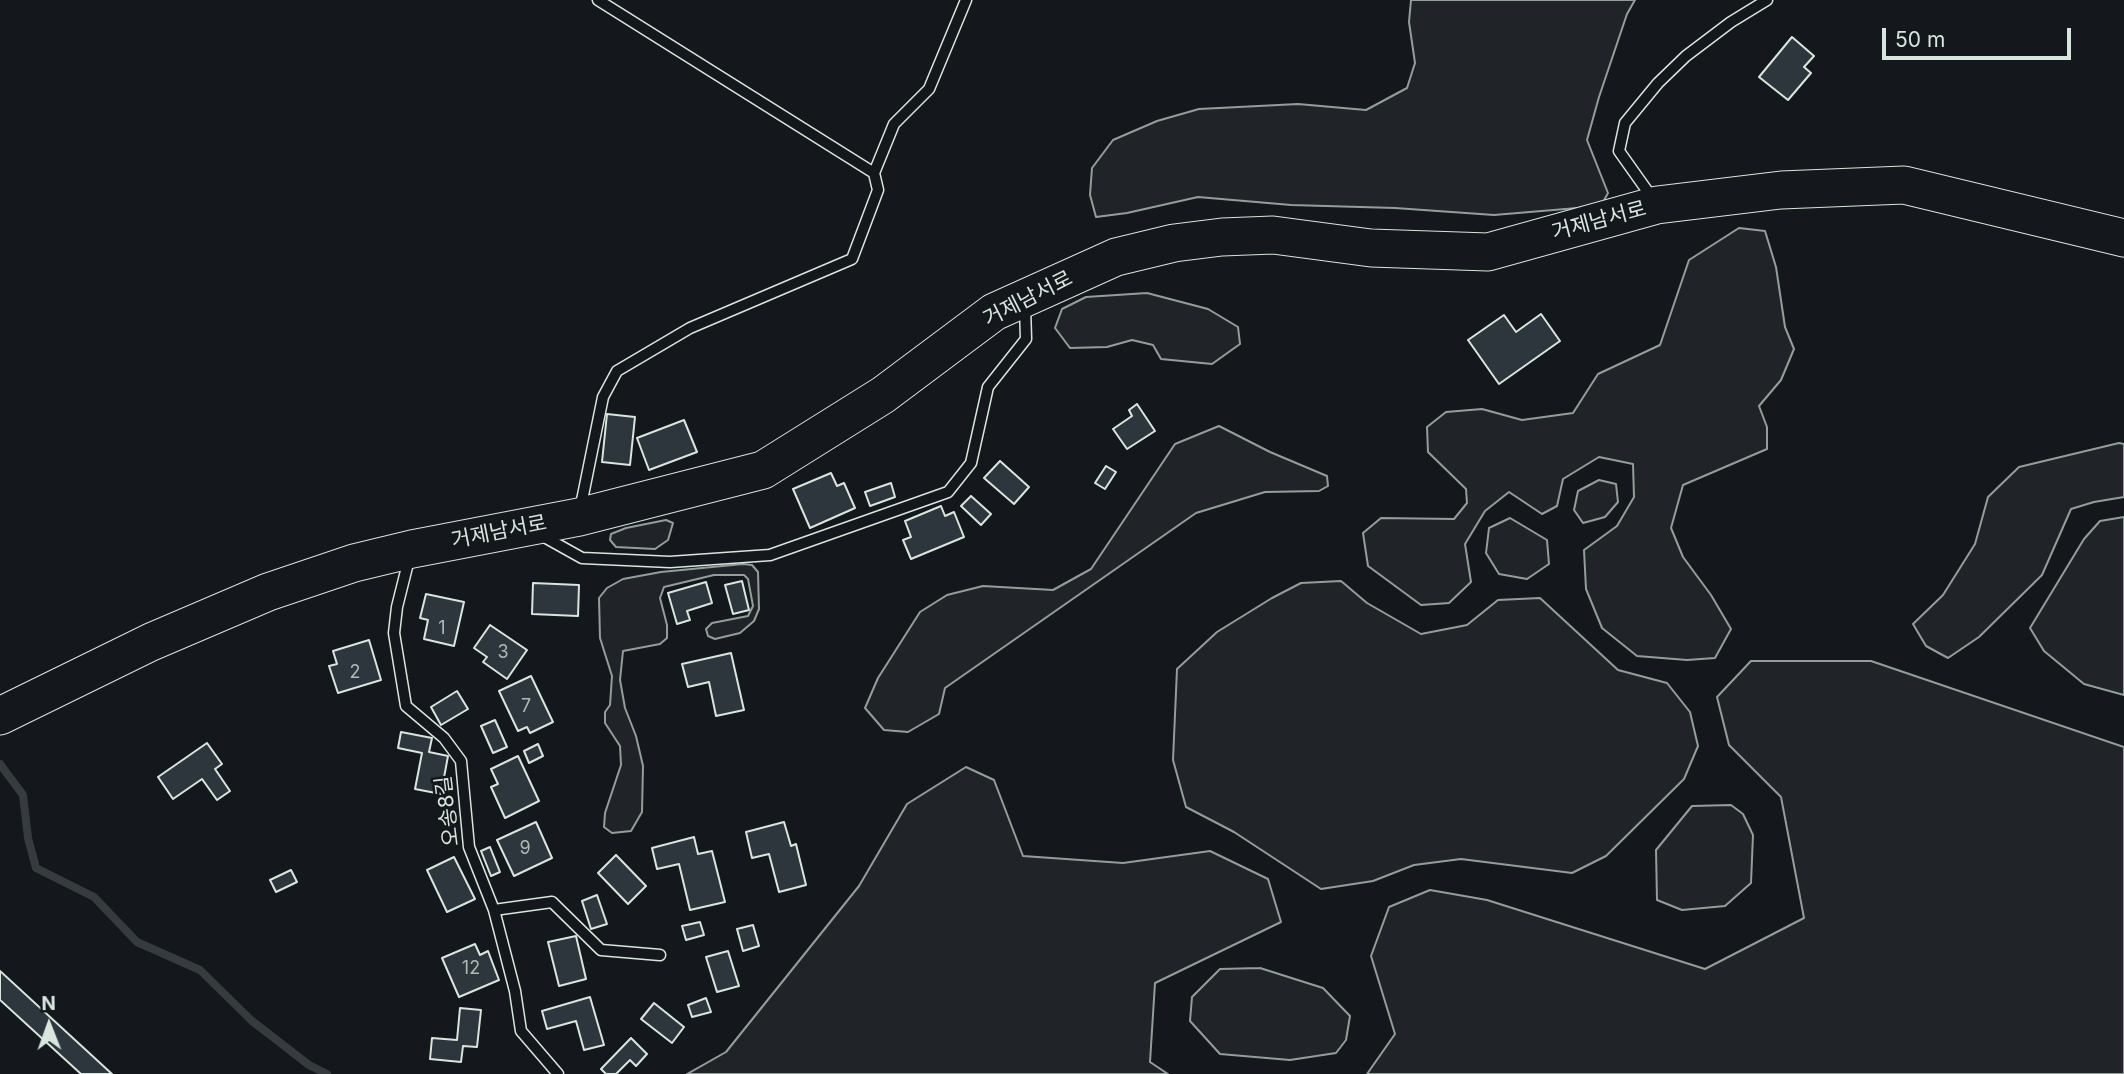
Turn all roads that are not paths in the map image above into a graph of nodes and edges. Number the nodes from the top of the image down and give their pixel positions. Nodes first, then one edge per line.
1 (598, 0) edge
2 (966, 0) edge
3 (1767, 0) edge
4 (874, 173) junction
5 (1657, 205) junction
6 (2124, 238) edge
7 (1025, 297) junction
8 (579, 517) junction
9 (526, 527) junction
10 (412, 549) junction
11 (0, 716) edge
12 (494, 910) junction
13 (660, 955) dead end
14 (558, 1074) edge

1 - 4 lane
2 - 4 lane
3 - 5 lane
4 - 8 lane
5 - 6 main road, 거제남서로
5 - 7 main road, 거제남서로
7 - 8 main road, 거제남서로
7 - 9 lane
8 - 9 main road, 거제남서로
9 - 10 main road, 거제남서로
10 - 11 main road, 거제남서로
10 - 12 lane, 오송8길
12 - 13 lane
12 - 14 lane, 오송8길

